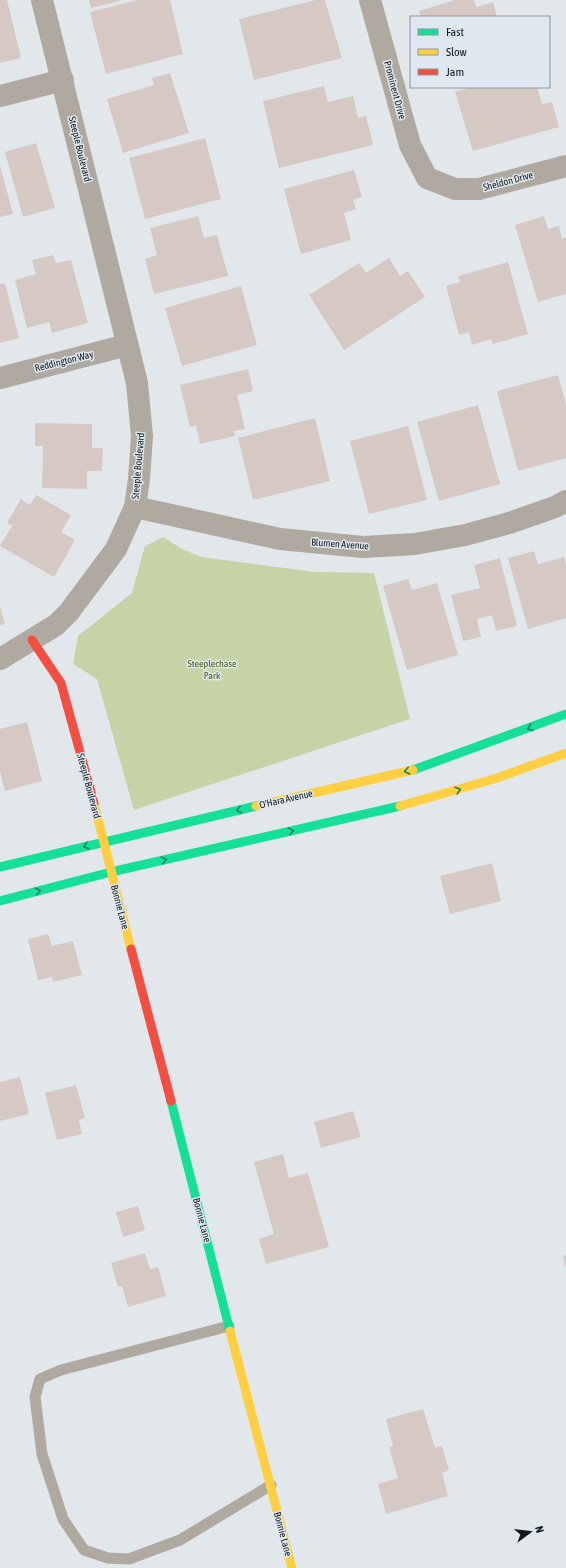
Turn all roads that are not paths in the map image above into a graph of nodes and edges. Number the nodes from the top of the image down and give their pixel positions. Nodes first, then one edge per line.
1 (42, 0) edge
2 (370, 0) edge
3 (63, 80) junction
4 (0, 96) edge
5 (566, 166) edge
6 (427, 178) joint
7 (127, 345) junction
8 (0, 378) edge
9 (566, 501) edge
10 (135, 507) junction
11 (32, 640) junction
12 (0, 659) edge
13 (566, 714) edge
14 (566, 753) edge
15 (105, 841) junction
16 (0, 867) edge
17 (111, 872) junction
18 (0, 901) edge
19 (229, 1326) junction
20 (271, 1485) junction
21 (292, 1568) edge

1 - 3 street, Steeple Boulevard
2 - 6 street, Prominent Drive
3 - 4 street
3 - 7 street, Steeple Boulevard
5 - 6 street, Sheldon Drive
7 - 8 street, Reddington Way
7 - 10 street, Steeple Boulevard
9 - 10 street, Blumen Avenue
10 - 11 street, Steeple Boulevard
11 - 12 street
11 - 15 main road, Steeple Boulevard
13 -> 15 main road, O'Hara Avenue
17 -> 14 main road
15 -> 16 main road, O'Hara Avenue
15 - 17 main road, Steeple Boulevard
18 -> 17 main road
17 - 19 main road, Bonnie Lane
19 - 20 main road, Bonnie Lane
19 - 20 lane
20 - 21 main road, Bonnie Lane

